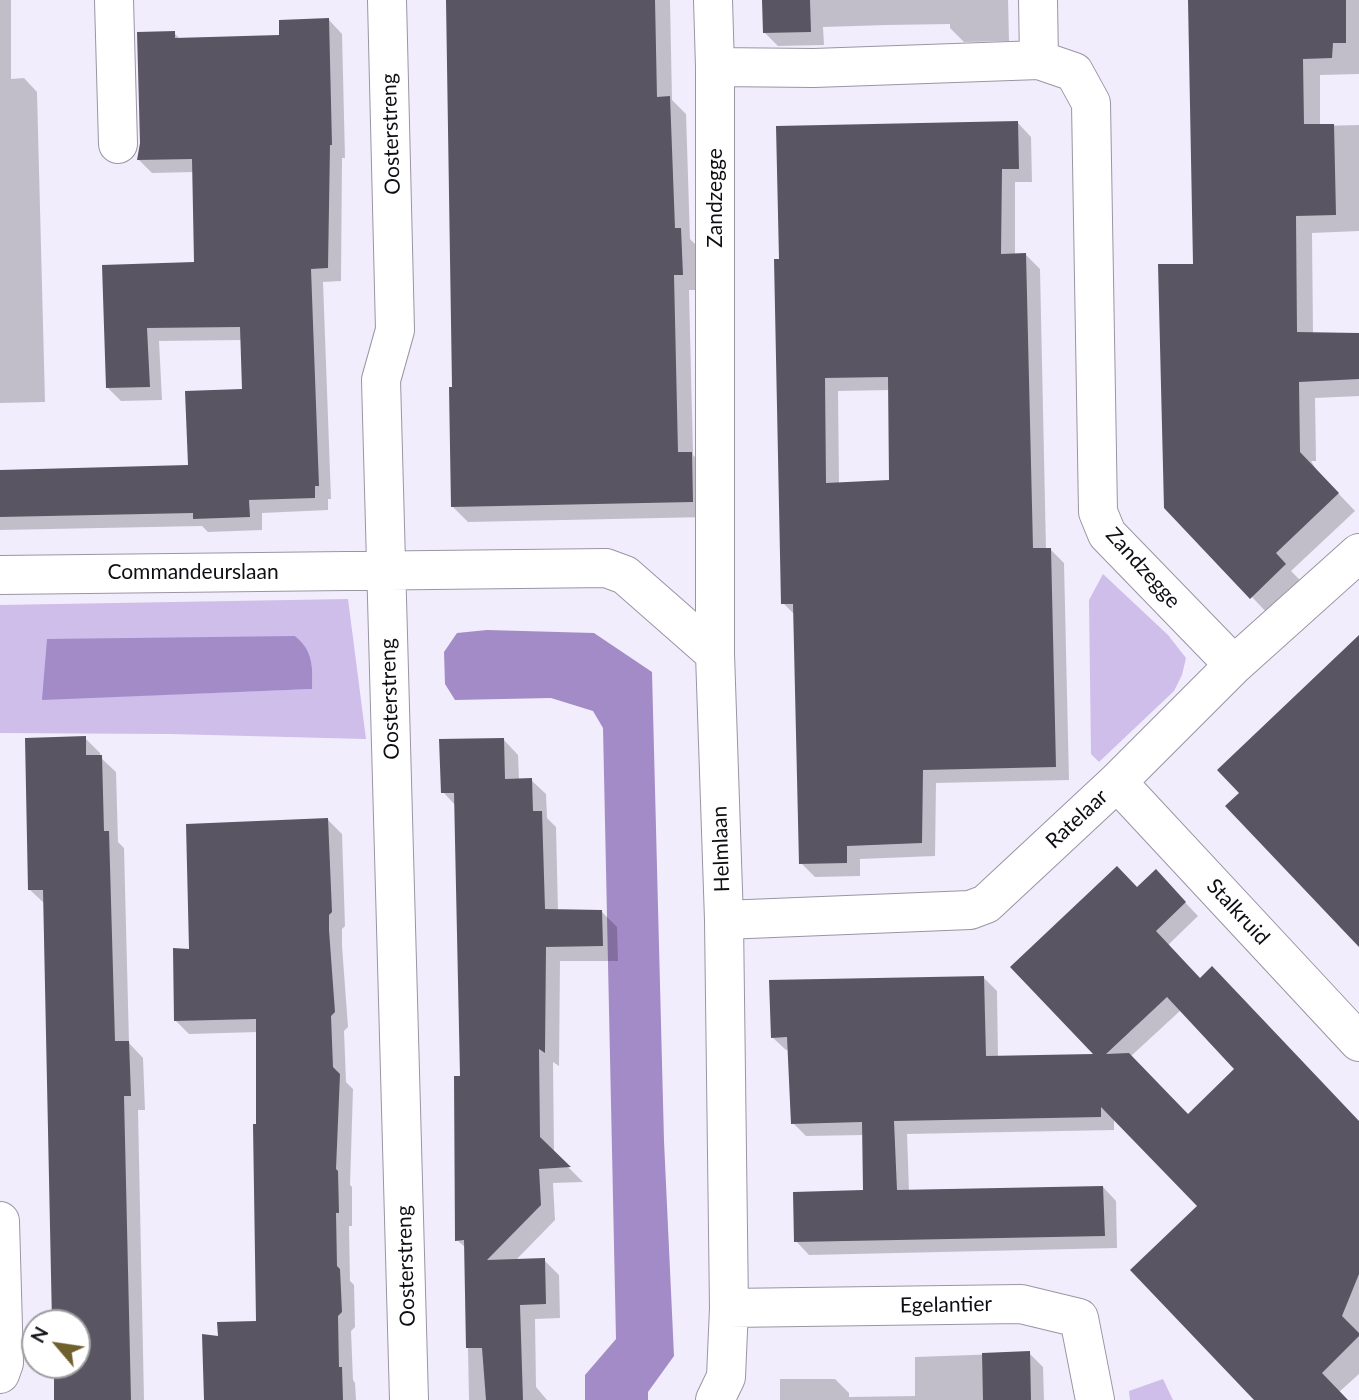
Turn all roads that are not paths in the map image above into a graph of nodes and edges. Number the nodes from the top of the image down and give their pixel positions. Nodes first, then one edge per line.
1 (114, 0) edge
2 (387, 0) edge
3 (713, 0) edge
4 (1038, 0) edge
5 (1040, 60) junction
6 (715, 66) junction
7 (118, 144) dead end
8 (1359, 553) edge
9 (387, 570) junction
10 (0, 575) edge
11 (715, 654) junction
12 (1234, 665) junction
13 (1117, 782) junction
14 (724, 920) junction
15 (1359, 1042) edge
16 (0, 1221) edge
17 (729, 1308) junction
18 (0, 1374) edge
19 (410, 1400) edge
20 (715, 1400) edge
21 (1095, 1400) edge

1 - 7 street
2 - 9 street, Oosterstreng
3 - 6 street
4 - 5 street
5 - 6 street, Zandzegge
5 - 12 street, Zandzegge
6 - 11 street, Zandzegge
8 - 12 street, Ratelaar
9 - 10 street, Commandeurslaan
9 - 11 street
9 - 19 street, Oosterstreng
11 - 14 street, Helmlaan
12 - 13 street, Ratelaar
13 - 14 street, Ratelaar
13 - 15 street, Stalkruid
14 - 17 street, Helmlaan
16 - 18 street
17 - 20 street, Helmlaan
17 - 21 street, Egelantier

